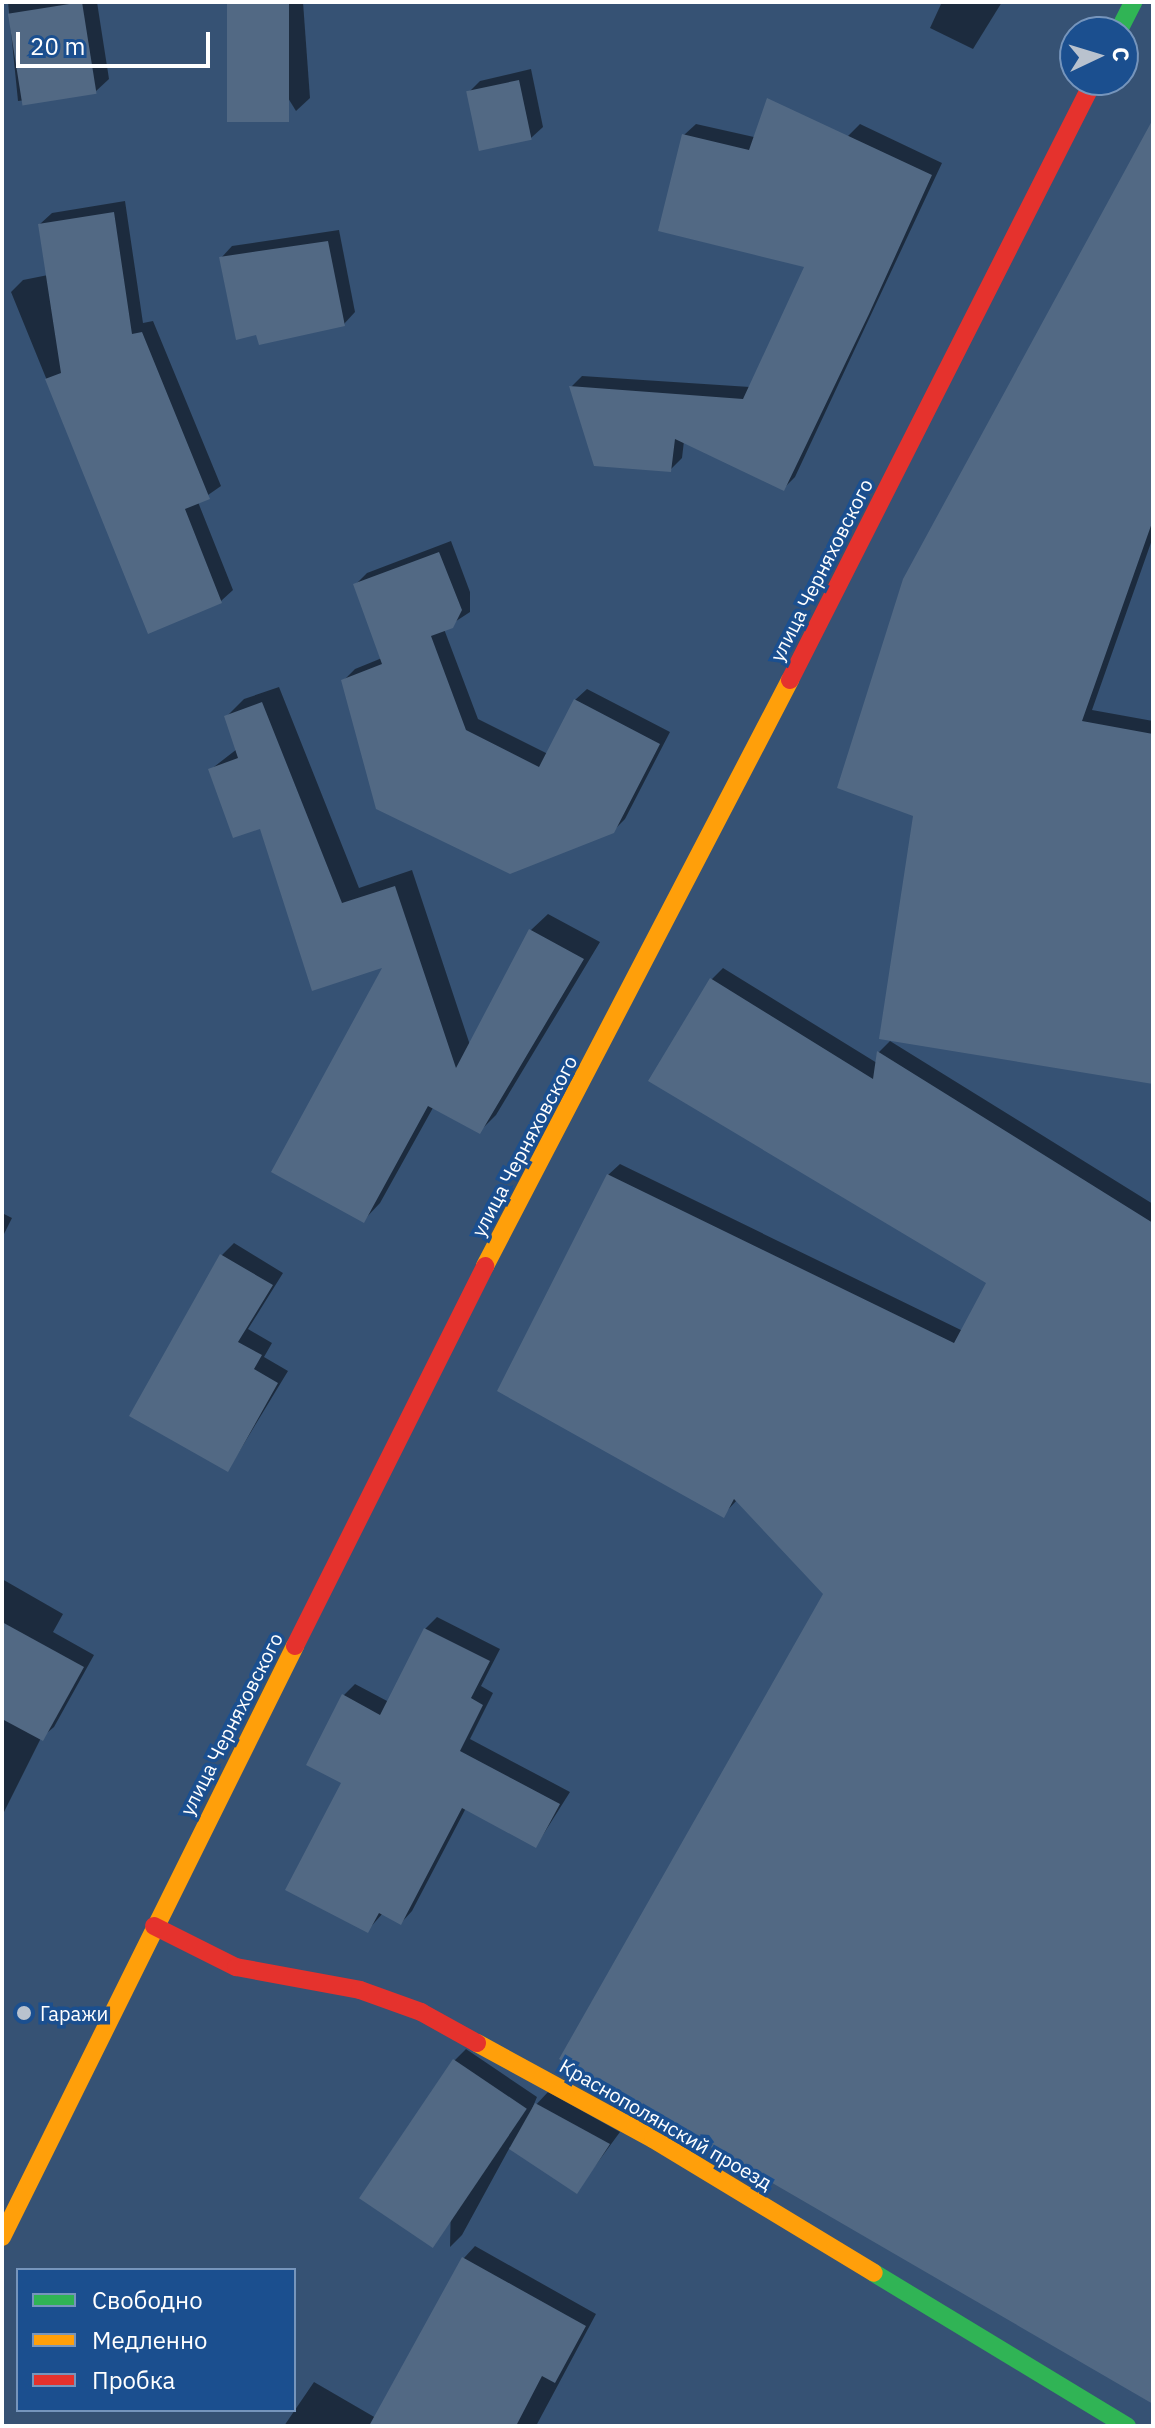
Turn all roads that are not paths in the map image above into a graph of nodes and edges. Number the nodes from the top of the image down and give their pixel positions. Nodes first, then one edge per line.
1 (1086, 96) edge
2 (154, 1926) junction
3 (2, 2237) edge
4 (1127, 2426) edge

1 - 2 main road, улица Черняховского
2 - 3 main road, улица Черняховского
2 - 4 main road, Краснополянский проезд

